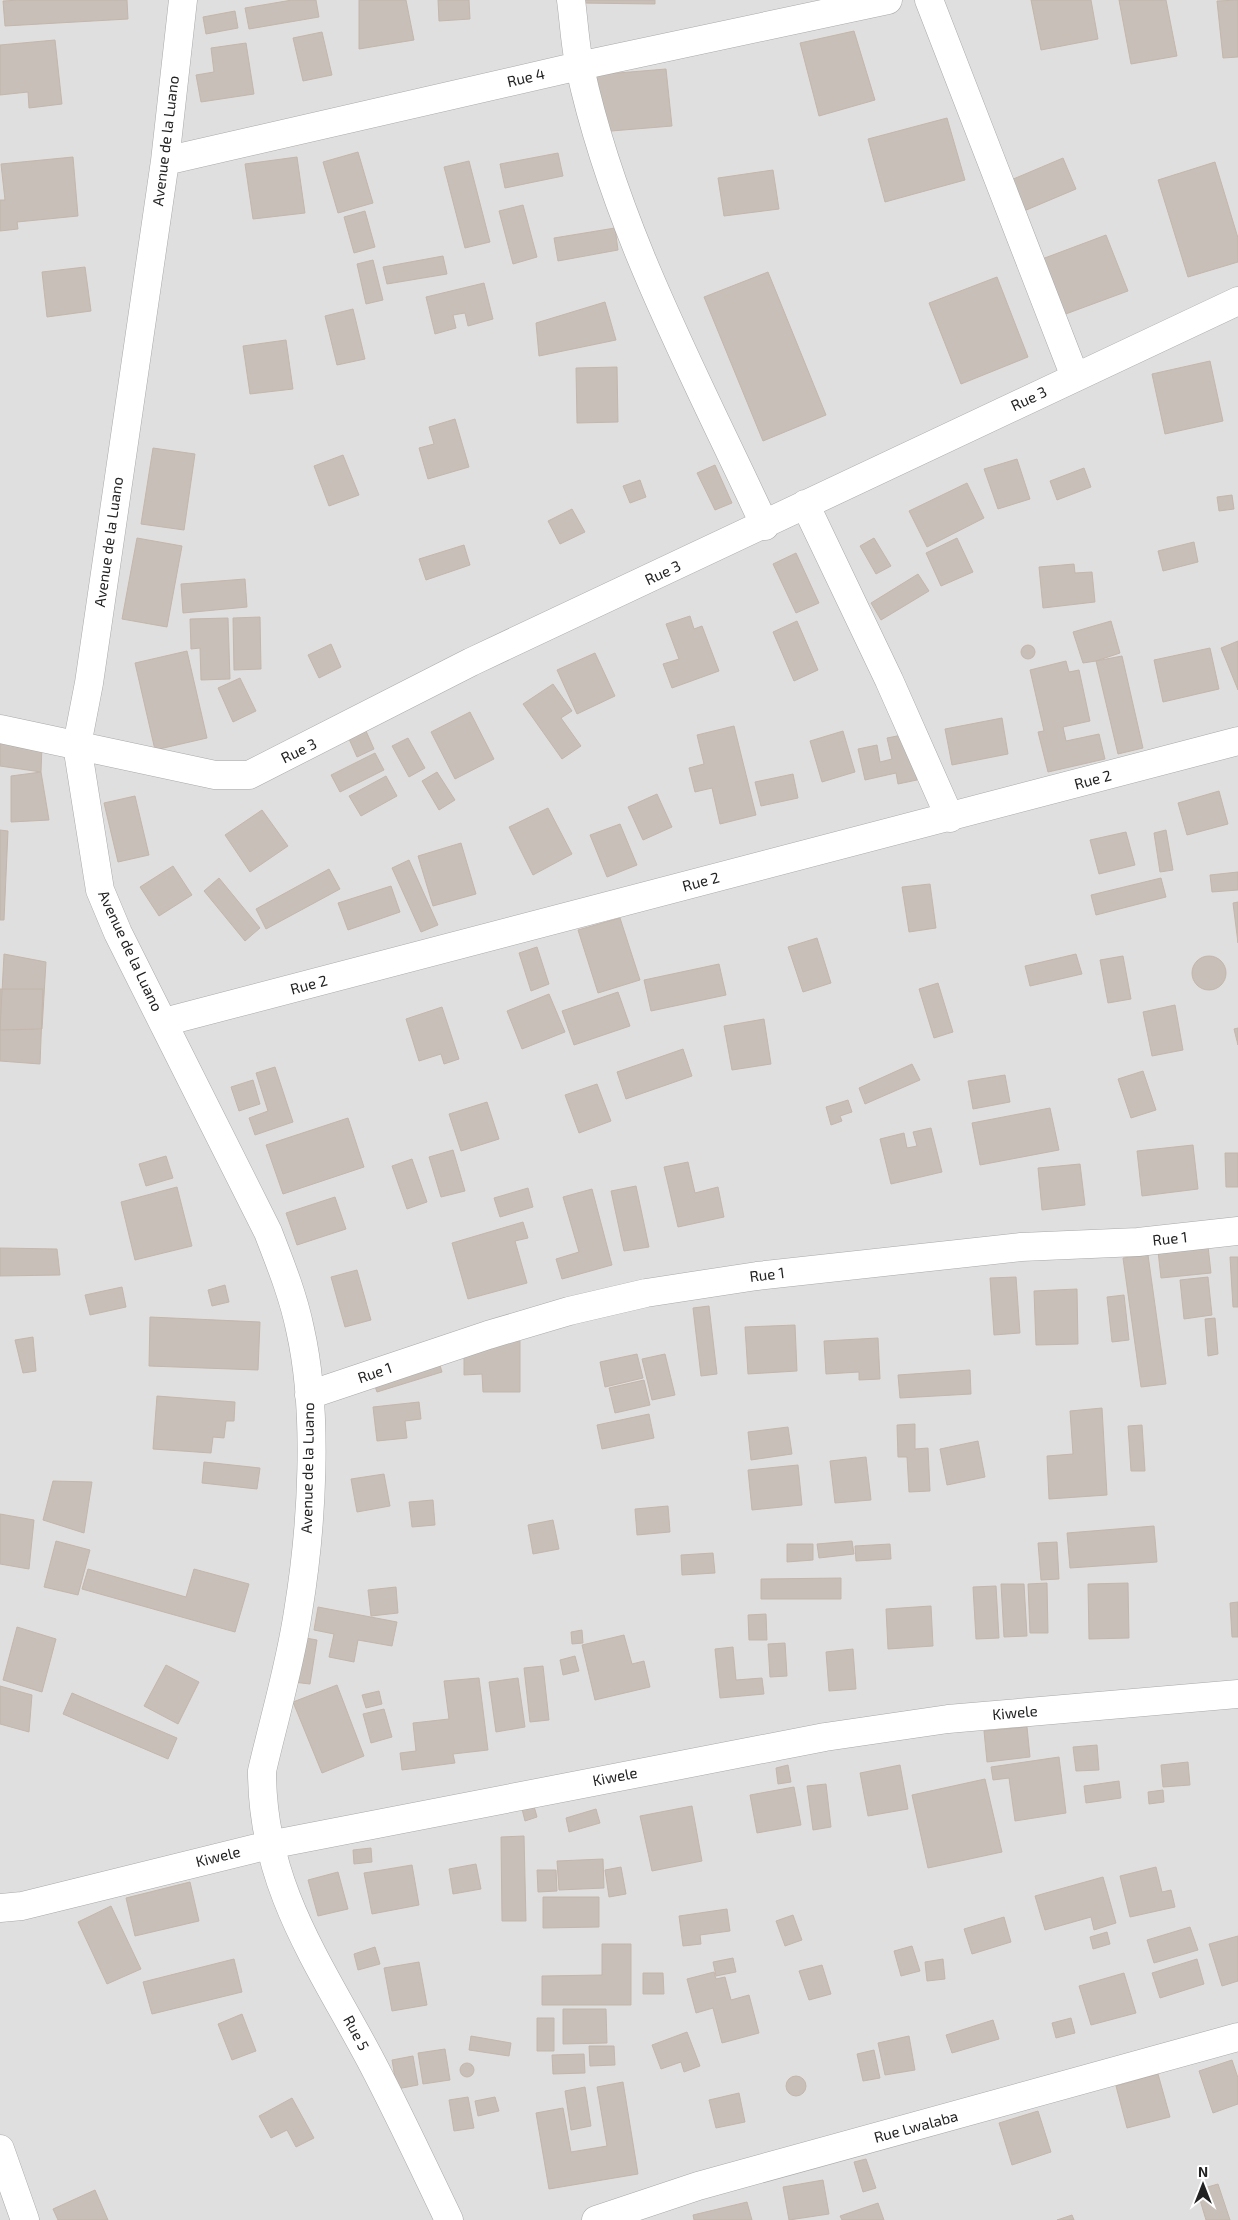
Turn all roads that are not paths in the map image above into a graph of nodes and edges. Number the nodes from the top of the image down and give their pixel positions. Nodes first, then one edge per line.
1 (182, 0) edge
2 (571, 0) edge
3 (888, 0) edge
4 (929, 0) edge
5 (579, 66) junction
6 (165, 161) junction
7 (1238, 301) edge
8 (1075, 377) junction
9 (805, 504) junction
10 (765, 526) junction
11 (0, 729) edge
12 (1238, 741) edge
13 (77, 744) junction
14 (950, 818) junction
15 (164, 1022) junction
16 (1238, 1231) edge
17 (309, 1395) junction
18 (1238, 1694) edge
19 (269, 1845) junction
20 (0, 1908) edge
21 (1238, 2037) edge
22 (0, 2150) edge
23 (25, 2220) edge
24 (449, 2220) edge
25 (596, 2220) edge

1 - 6 street, Avenue de la Luano
2 - 5 street
3 - 5 street, Rue 4
4 - 8 street
5 - 6 street, Rue 4
5 - 10 street
6 - 13 street, Avenue de la Luano
7 - 8 street, Rue 3
8 - 9 street, Rue 3
9 - 10 street, Rue 3
9 - 14 street
10 - 13 street, Rue 3
11 - 13 street, Rue 3
12 - 14 street, Rue 2
13 - 15 street, Avenue de la Luano
14 - 15 street, Rue 2
15 - 17 street, Avenue de la Luano
16 - 17 street, Rue 1
17 - 19 street, Avenue de la Luano
18 - 19 street, Kiwele
19 - 20 street, Kiwele
19 - 24 street, Rue 5
21 - 25 street, Rue Lwalaba
22 - 23 street

